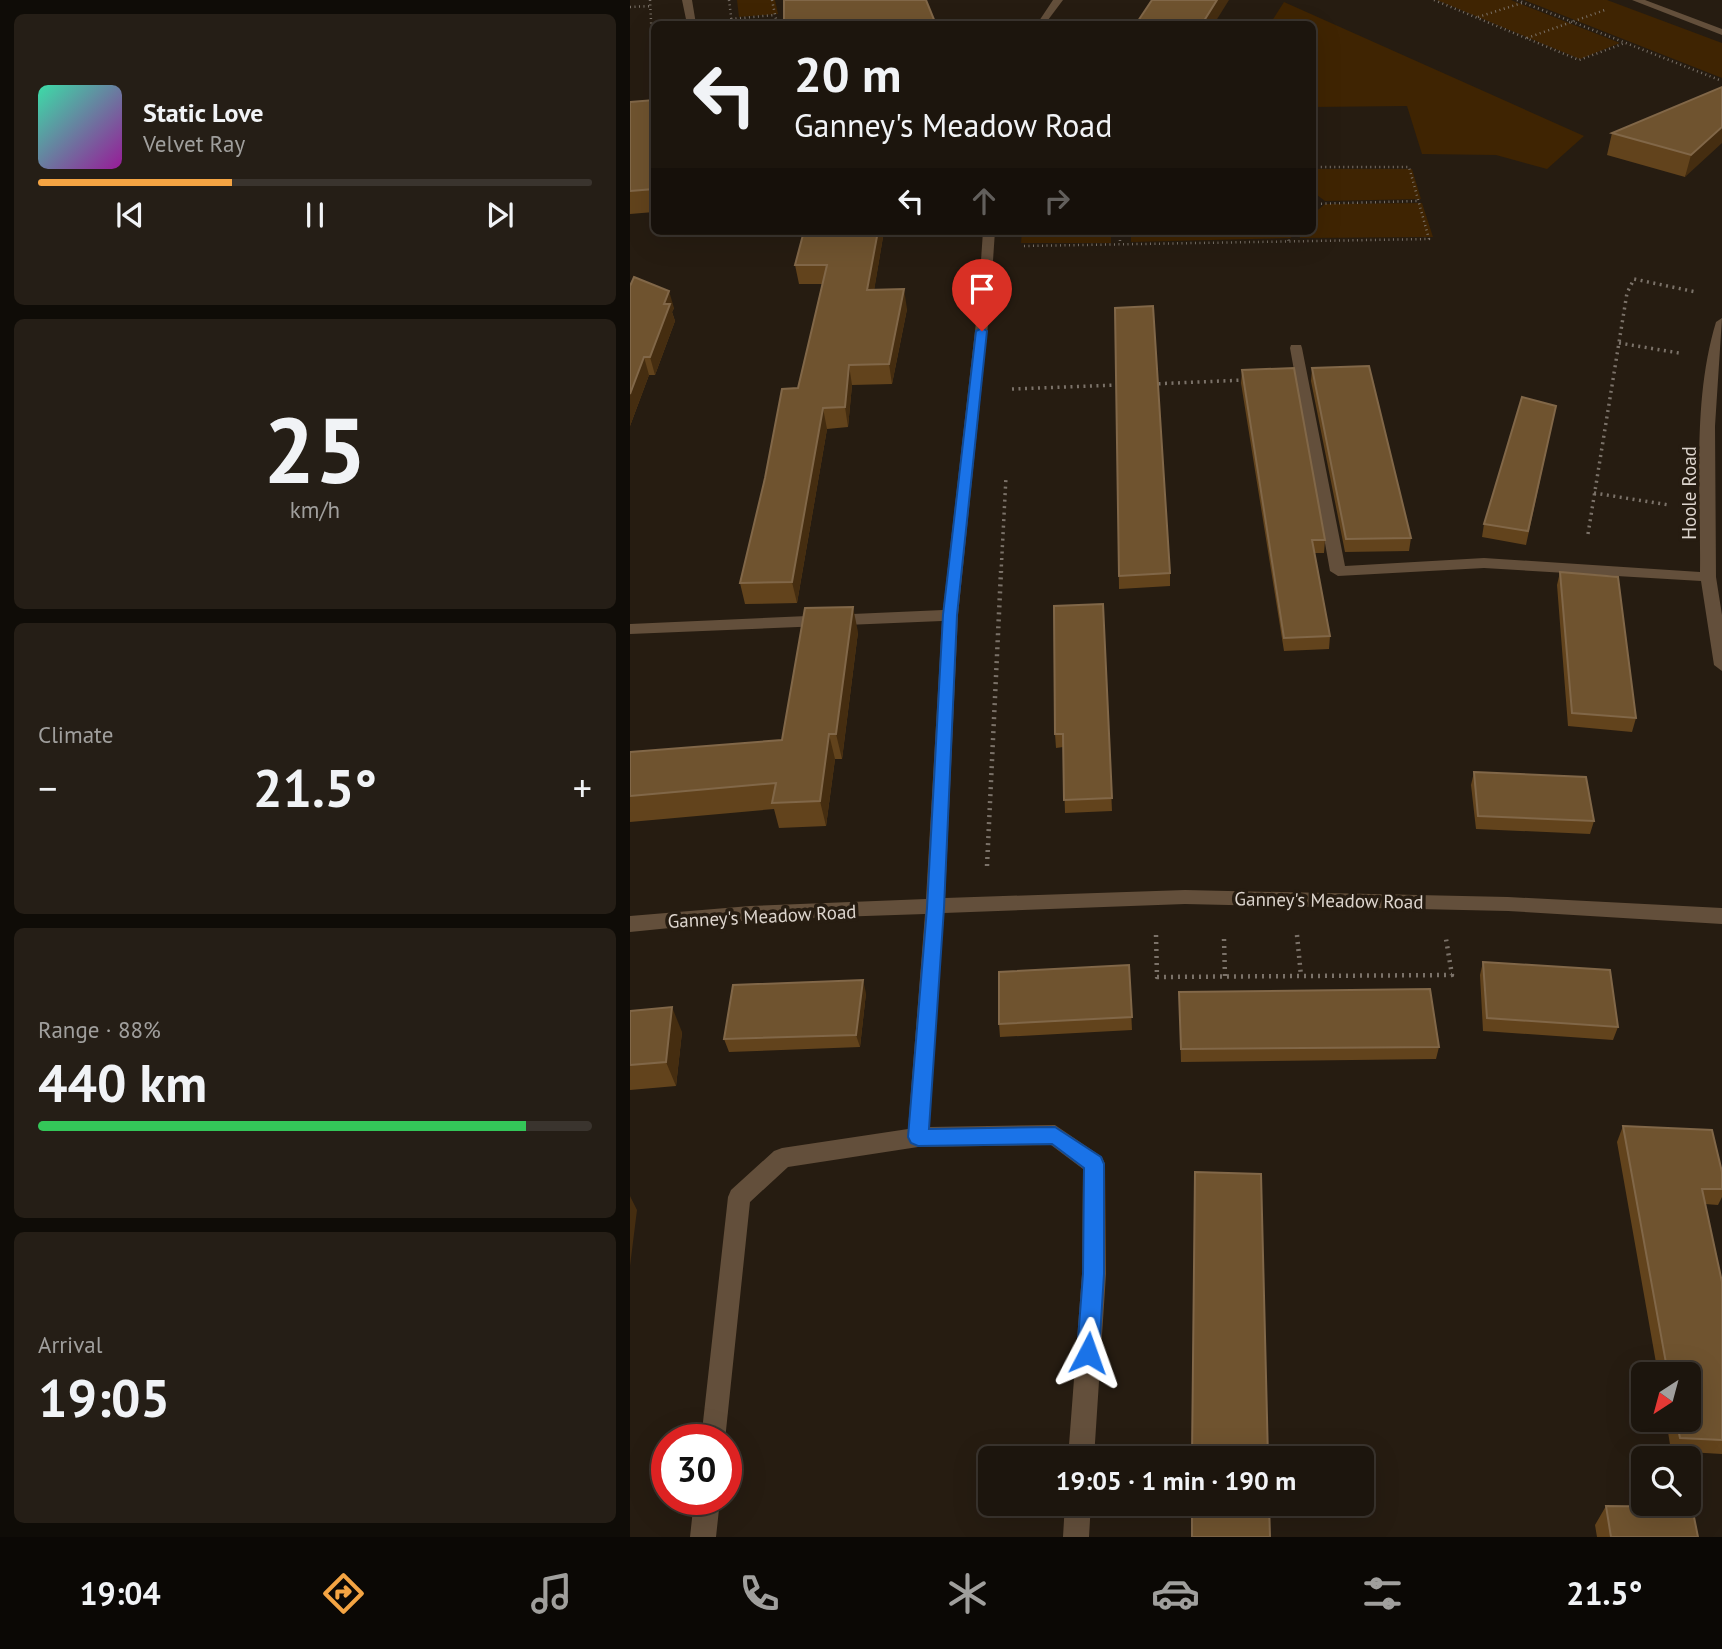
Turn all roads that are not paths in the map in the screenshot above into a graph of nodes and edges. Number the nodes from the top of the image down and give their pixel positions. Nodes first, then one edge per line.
1 (687, 0) edge
2 (1058, 0) edge
3 (1637, 0) edge
4 (691, 21) edge
5 (1043, 21) edge
6 (1722, 32) edge
7 (988, 239) edge
8 (1722, 321) edge
9 (1296, 348) dead end
10 (1708, 578) junction
11 (950, 615) junction
12 (630, 629) edge
13 (1722, 665) edge
14 (936, 908) junction
15 (1722, 916) edge
16 (630, 923) edge
17 (918, 1137) junction
18 (715, 1424) edge
19 (1082, 1446) edge
20 (705, 1515) edge
21 (1077, 1516) edge
22 (703, 1537) edge
23 (1076, 1537) edge

1 - 4 street
2 - 5 street
3 - 6 street
7 - 11 street
8 - 10 street, Hoole Road
9 - 10 street
10 - 13 street, Hoole Road
11 - 12 street
11 - 14 street
14 - 15 street, Ganney's Meadow Road
14 - 16 street, Ganney's Meadow Road
14 - 17 street
17 - 18 street
17 - 19 street
20 - 22 street
21 - 23 street

